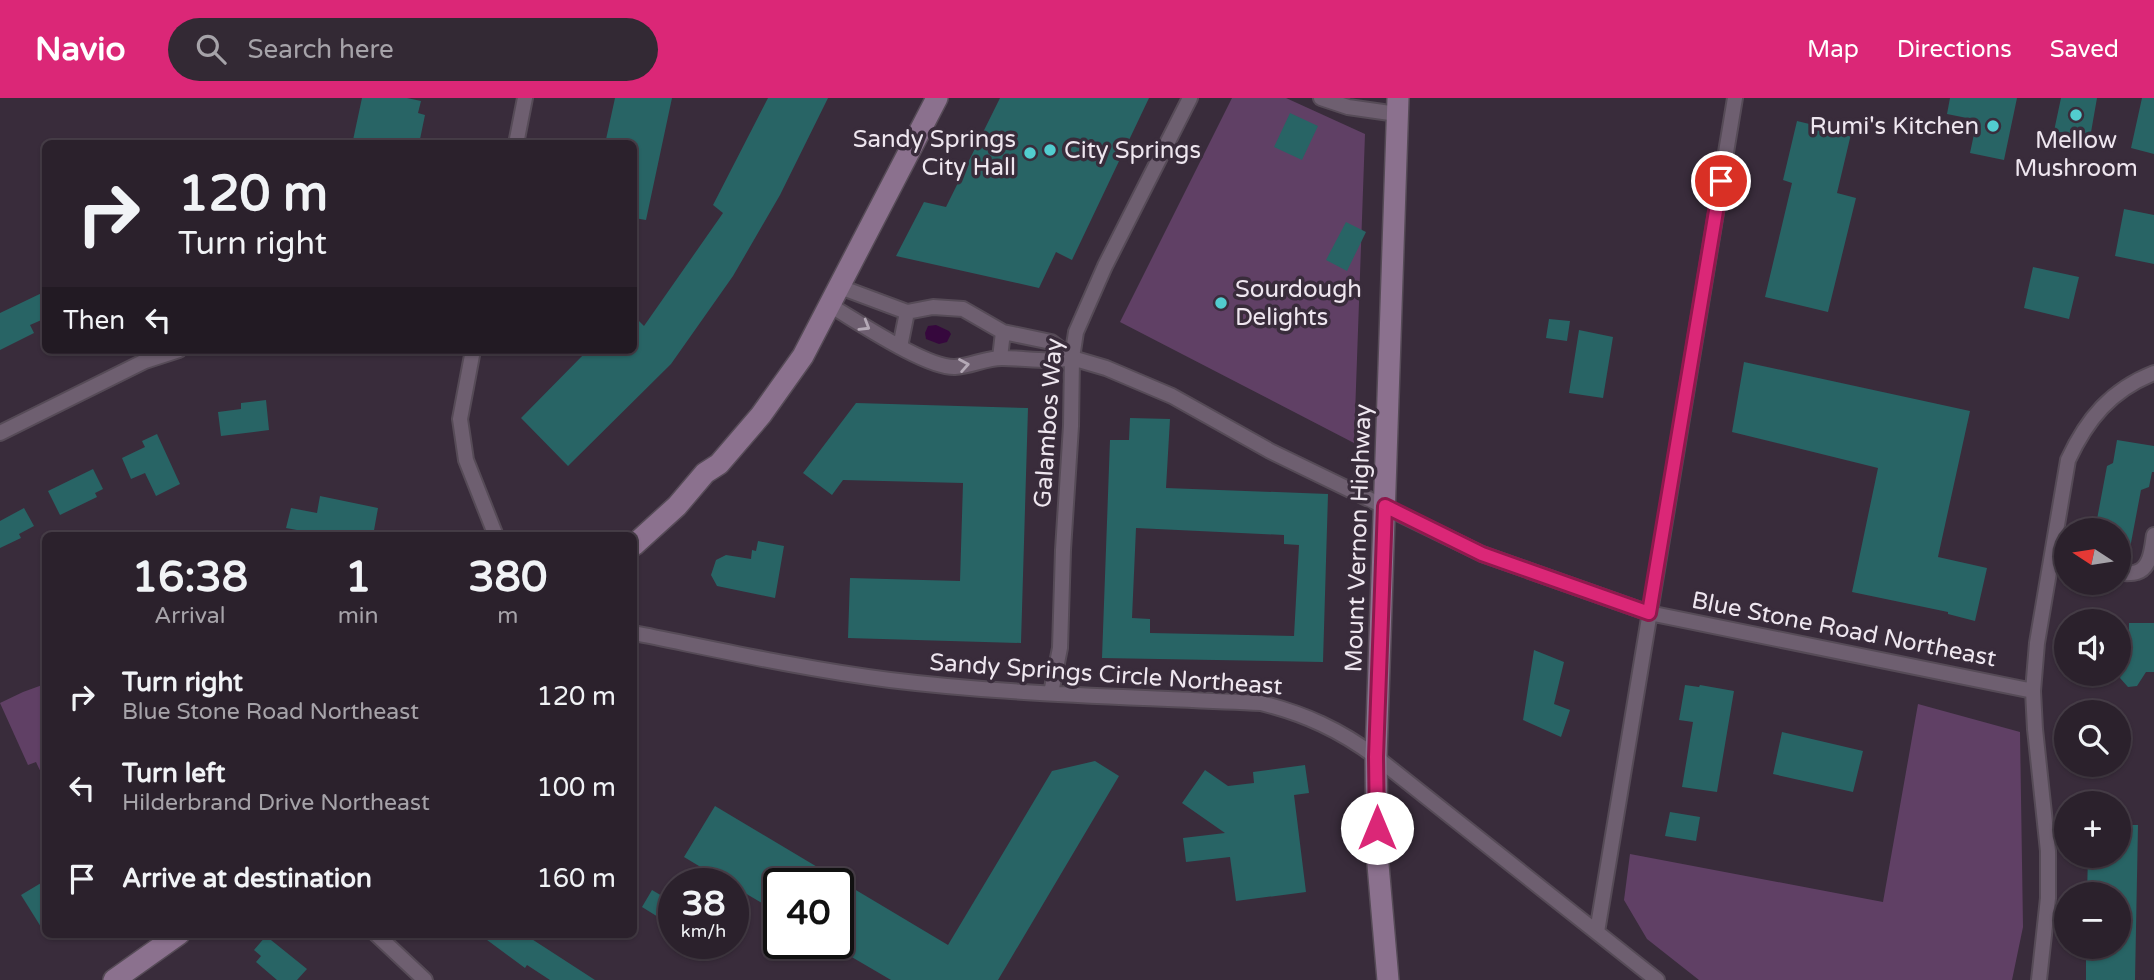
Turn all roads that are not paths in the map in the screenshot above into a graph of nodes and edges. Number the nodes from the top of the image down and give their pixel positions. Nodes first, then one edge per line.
1 (525, 98) edge
2 (937, 98) edge
3 (1190, 98) edge
4 (1321, 98) edge
5 (1735, 98) edge
6 (1398, 106) edge
7 (517, 140) edge
8 (835, 297) junction
9 (907, 312) junction
10 (1003, 332) junction
11 (900, 347) junction
12 (167, 354) edge
13 (472, 354) edge
14 (1000, 358) junction
15 (1072, 358) junction
16 (2154, 373) edge
17 (0, 433) edge
18 (1385, 506) junction
19 (494, 532) edge
20 (2154, 535) edge
21 (637, 542) edge
22 (2051, 562) junction
23 (2054, 563) edge
24 (2132, 574) edge
25 (1649, 613) junction
26 (637, 634) edge
27 (2033, 691) junction
28 (1051, 693) junction
29 (1376, 757) junction
30 (1597, 932) junction
31 (173, 938) edge
32 (380, 938) edge
33 (114, 980) edge
34 (425, 980) edge
35 (1388, 980) edge
36 (1657, 980) edge
37 (2039, 980) edge

1 - 7 street
2 - 8 street
3 - 15 street, Galambos Way
4 - 6 street
5 - 25 street
6 - 18 street, Mount Vernon Highway
8 - 9 street, Blue Stone Road Northeast
8 -> 11 street, Blue Stone Road Northeast
8 - 21 street
9 - 10 street, Blue Stone Road Northeast
9 - 11 street
10 - 14 street
10 - 15 street, Blue Stone Road Northeast
11 -> 14 street, Blue Stone Road Northeast
12 - 17 street
13 - 19 street
14 - 15 street, Blue Stone Road Northeast
15 - 18 street, Blue Stone Road Northeast
15 - 28 street, Galambos Way
16 - 22 street
18 - 25 street, Blue Stone Road Northeast
18 - 29 street, Mount Vernon Highway
20 - 24 street
22 - 23 street
22 - 27 street
25 - 27 street, Blue Stone Road Northeast
25 - 30 street
26 - 28 street, Sandy Springs Circle Northeast
27 - 37 street
28 - 29 street, Sandy Springs Circle Northeast
29 - 30 street, Sandy Springs Circle Northeast
29 - 35 street, Mount Vernon Highway
30 - 36 street, Sandy Springs Circle Northeast
31 - 33 street
32 - 34 street

